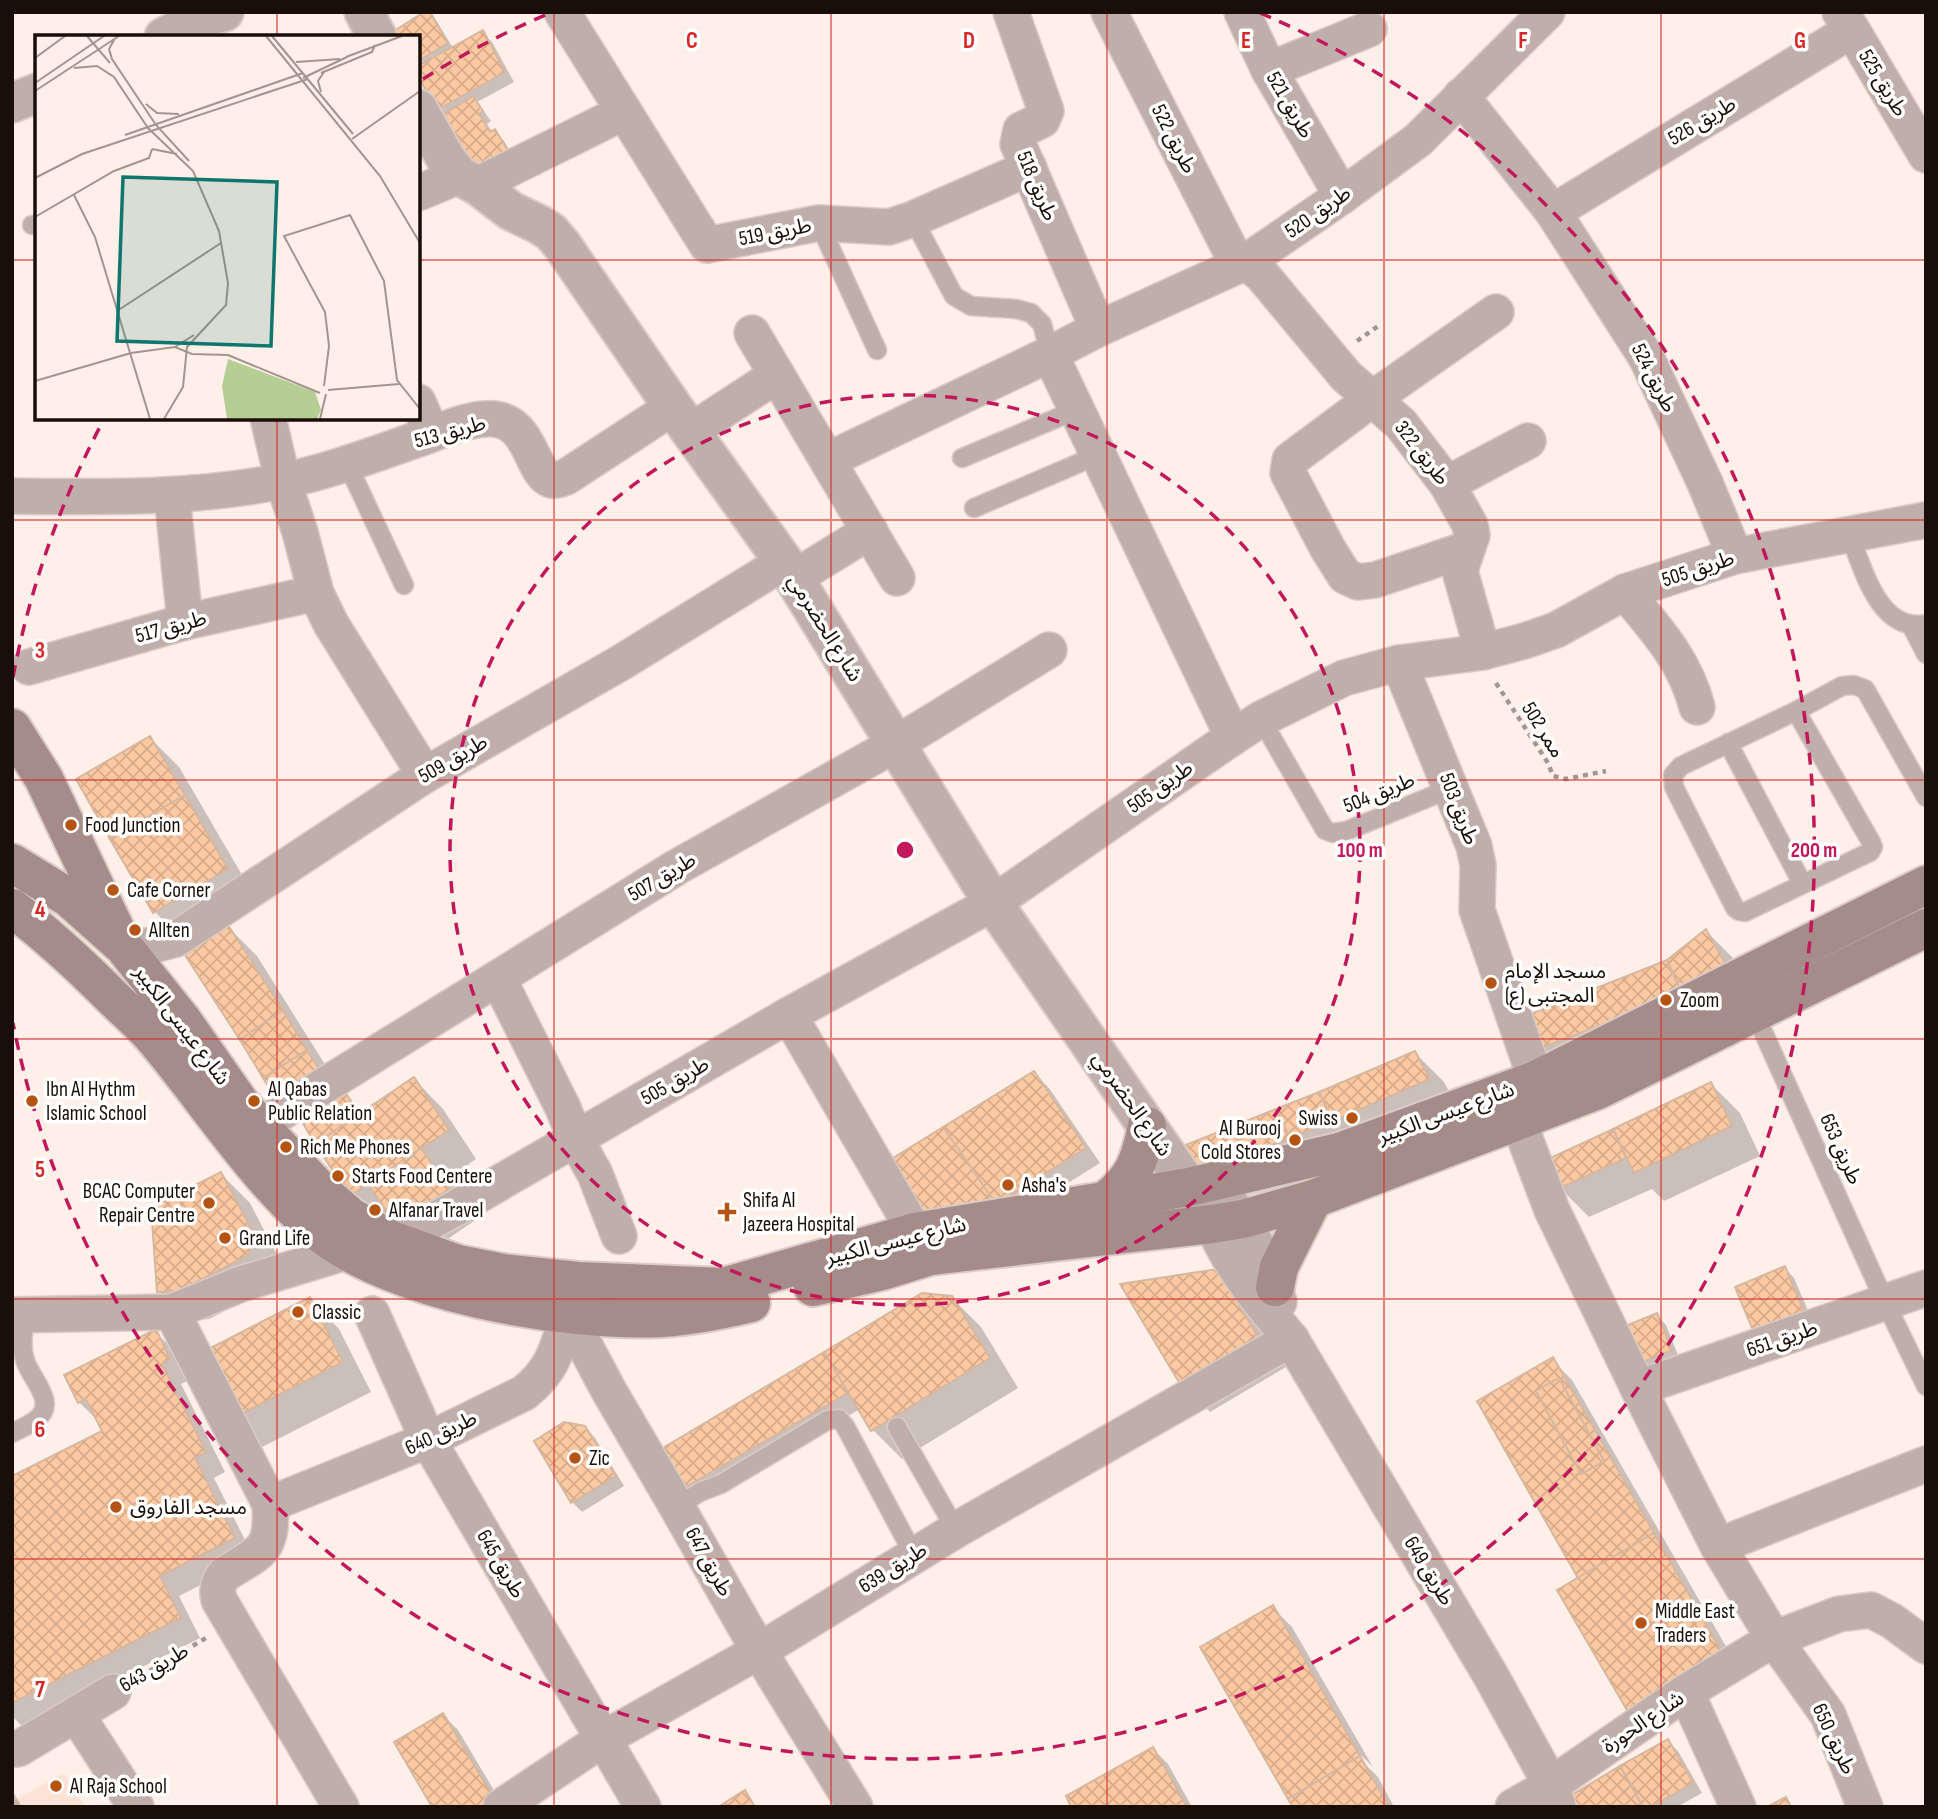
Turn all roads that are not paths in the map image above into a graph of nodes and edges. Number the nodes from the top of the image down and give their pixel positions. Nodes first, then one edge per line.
1 (364, 12) edge
2 (562, 12) edge
3 (1011, 12) edge
4 (1109, 12) edge
5 (1242, 12) edge
6 (1547, 12) edge
7 (208, 20) edge
8 (1846, 21) edge
9 (1369, 29) dead end
10 (168, 35) edge
11 (376, 35) edge
12 (1269, 71) junction
13 (35, 94) edge
14 (1461, 96) junction
15 (12, 103) edge
16 (624, 112) junction
17 (420, 113) edge
18 (1926, 155) edge
19 (1029, 168) junction
20 (468, 180) junction
21 (420, 193) edge
22 (1342, 196) junction
23 (1553, 212) junction
24 (913, 219) junction
25 (819, 223) junction
26 (1242, 263) junction
27 (1496, 312) dead end
28 (1098, 329) junction
29 (752, 333) dead end
30 (877, 350) dead end
31 (1050, 354) junction
32 (776, 375) junction
33 (1372, 399) junction
34 (420, 407) edge
35 (1076, 410) junction
36 (682, 419) junction
37 (268, 420) edge
38 (432, 434) junction
39 (1528, 442) dead end
40 (1098, 455) junction
41 (962, 458) dead end
42 (828, 460) junction
43 (347, 463) junction
44 (283, 481) junction
45 (1447, 484) junction
46 (172, 495) junction
47 (12, 496) edge
48 (974, 508) dead end
49 (1926, 520) edge
50 (870, 531) junction
51 (1849, 534) junction
52 (1467, 549) junction
53 (1735, 556) junction
54 (789, 570) junction
55 (897, 579) dead end
56 (404, 585) dead end
57 (1625, 592) junction
58 (316, 593) junction
59 (185, 622) junction
60 (1918, 625) edge
61 (1049, 650) dead end
62 (1483, 652) junction
63 (1926, 654) edge
64 (1399, 663) junction
65 (29, 667) dead end
66 (1698, 707) dead end
67 (1796, 711) junction
68 (12, 728) edge
69 (1247, 728) junction
70 (1728, 743) junction
71 (896, 744) junction
72 (425, 775) junction
73 (1452, 788) junction
74 (1926, 797) edge
75 (12, 863) edge
76 (1802, 883) junction
77 (1926, 885) edge
78 (993, 903) junction
79 (12, 908) edge
80 (1926, 928) edge
81 (123, 946) junction
82 (498, 978) junction
83 (1755, 1014) junction
84 (789, 1015) junction
85 (1536, 1080) junction
86 (280, 1113) dead end
87 (1518, 1121) junction
88 (1147, 1126) junction
89 (575, 1138) junction
90 (1203, 1184) junction
91 (1313, 1199) junction
92 (1106, 1200) junction
93 (456, 1209) junction
94 (1227, 1222) junction
95 (619, 1236) dead end
96 (389, 1239) junction
97 (918, 1246) junction
98 (348, 1252) junction
99 (458, 1264) junction
100 (1275, 1287) junction
101 (1926, 1288) edge
102 (573, 1298) junction
103 (1886, 1304) junction
104 (172, 1312) junction
105 (372, 1314) dead end
106 (18, 1315) edge
107 (1291, 1339) junction
108 (1926, 1386) edge
109 (1637, 1388) junction
110 (897, 1427) dead end
111 (12, 1433) edge
112 (428, 1440) junction
113 (1926, 1464) edge
114 (270, 1504) junction
115 (677, 1507) junction
116 (957, 1530) junction
117 (1718, 1546) junction
118 (914, 1555) junction
119 (1774, 1639) junction
120 (1926, 1646) edge
121 (759, 1651) junction
122 (113, 1692) road end
123 (1686, 1692) junction
124 (76, 1714) junction
125 (603, 1739) junction
126 (12, 1749) edge
127 (1555, 1796) edge
128 (136, 1807) edge
129 (341, 1807) edge
130 (501, 1807) edge
131 (643, 1807) edge
132 (855, 1807) edge
133 (1513, 1807) edge
134 (1738, 1807) edge
135 (1865, 1807) edge

1 - 11 street
2 - 16 street, طريق 519
3 - 19 street, طريق 518
4 - 26 street, طريق 522
5 - 12 street, طريق 521
6 - 14 street, طريق 520
7 - 10 street
8 - 18 street, طريق 525
8 - 23 street, طريق 526
9 - 12 street
12 - 22 street, طريق 521
13 - 15 street
14 - 22 street, طريق 520
14 - 23 street, طريق 524
16 - 20 street
16 - 25 street, طريق 519
17 - 20 street, شارع الحضرمي
19 - 24 street, طريق 519
19 - 28 street, طريق 518
20 - 21 street
20 - 36 street, شارع الحضرمي
22 - 26 street, طريق 520
23 - 53 street, طريق 524
24 - 25 street, طريق 519
24 - 31 lane
25 - 30 lane
26 - 28 street, طريق 520
26 - 33 street, طريق 322
27 - 33 street
28 - 31 street, طريق 520
29 - 32 street
31 - 35 street
31 - 42 street, طريق 520
32 - 36 street
32 - 42 street
33 - 45 street, طريق 322
33 - 52 street
34 - 38 street
35 - 40 street
35 - 41 lane
36 - 38 street, طريق 513
36 - 54 street, شارع الحضرمي
37 - 44 street
38 - 43 street, طريق 513
39 - 45 street
40 - 48 lane
40 - 69 street
42 - 50 street
43 - 44 street, طريق 513
43 - 56 lane
44 - 46 street, طريق 513
44 - 58 street
45 - 52 street, طريق 322
46 - 47 street, طريق 513
46 - 59 street
49 - 51 street, طريق 505
50 - 54 street, طريق 509
50 - 55 street
51 - 53 street, طريق 505
51 - 60 lane
52 - 62 street, طريق 322
53 - 57 street, طريق 505
54 - 71 street, شارع الحضرمي
54 - 72 street, طريق 509
57 - 62 street, طريق 505
57 - 66 street
58 - 59 street, طريق 517
58 - 72 street
59 - 65 street, طريق 517
60 - 63 lane
61 - 71 street, طريق 507
62 - 64 street, طريق 505
64 - 69 street, طريق 505
64 - 73 street, طريق 503
67 - 70 lane
67 - 74 lane
67 - 76 lane
68 - 81 main road
69 - 73 lane, طريق 504
69 - 78 street, طريق 505
70 - 76 lane
70 - 76 lane
71 - 78 street, شارع الحضرمي
71 - 82 street, طريق 507
72 - 81 street, طريق 509
73 - 85 street, طريق 503
75 - 81 main road, شارع عيسى الكبير
77 - 85 main road, شارع عيسى الكبير
78 - 84 street, طريق 505
78 - 88 street, شارع الحضرمي
79 - 98 main road, شارع عيسى الكبير
80 - 83 main road, شارع عيسى الكبير
81 - 96 main road, شارع عيسى الكبير
82 - 86 street, طريق 507
82 - 89 street
83 - 87 main road, شارع عيسى الكبير
83 - 103 lane, طريق 653
84 - 89 street, طريق 505
84 - 97 street
85 - 90 main road, شارع عيسى الكبير
87 - 91 main road, شارع عيسى الكبير
87 - 109 street
88 - 90 street, شارع الحضرمي
88 - 92 main road
89 - 93 street, طريق 505
89 - 95 street
90 - 92 main road, شارع عيسى الكبير
90 - 94 street, طريق 649
91 - 94 main road, شارع عيسى الكبير
91 - 100 main road
92 - 97 main road, شارع عيسى الكبير
93 - 96 street, طريق 505
93 - 99 street
94 - 97 main road, شارع عيسى الكبير
94 - 100 street, طريق 649
94 - 107 street, طريق 649
96 - 98 street, طريق 505
96 - 99 main road, شارع عيسى الكبير
97 - 102 main road, شارع عيسى الكبير
98 - 102 main road, شارع عيسى الكبير
98 - 104 street, طريق 505
99 - 102 main road, شارع عيسى الكبير
100 - 107 street, طريق 649
101 - 103 street, طريق 651
102 - 112 street, طريق 640
102 - 115 street, طريق 647
103 - 108 lane, طريق 653
103 - 109 street, طريق 651
104 - 106 street
104 - 114 street
105 - 112 street, طريق 645
106 - 111 lane
107 - 116 street, طريق 639
107 - 127 street, طريق 649
109 - 117 street
110 - 116 lane
112 - 114 street, طريق 640
112 - 125 street, طريق 645
113 - 117 street
114 - 129 street
115 - 118 lane
115 - 121 street, طريق 647
116 - 118 street, طريق 639
117 - 119 street
118 - 121 street, طريق 639
119 - 120 street, شارع الحورة
119 - 123 street, شارع الحورة
119 - 135 street, طريق 650
121 - 125 street, طريق 639
121 - 132 street, طريق 647
122 - 124 street, طريق 643
123 - 127 street, شارع الحورة
123 - 134 street
124 - 126 street, طريق 643
124 - 128 street
125 - 130 street, طريق 639
125 - 131 street, طريق 645
127 - 133 street, شارع الحورة

